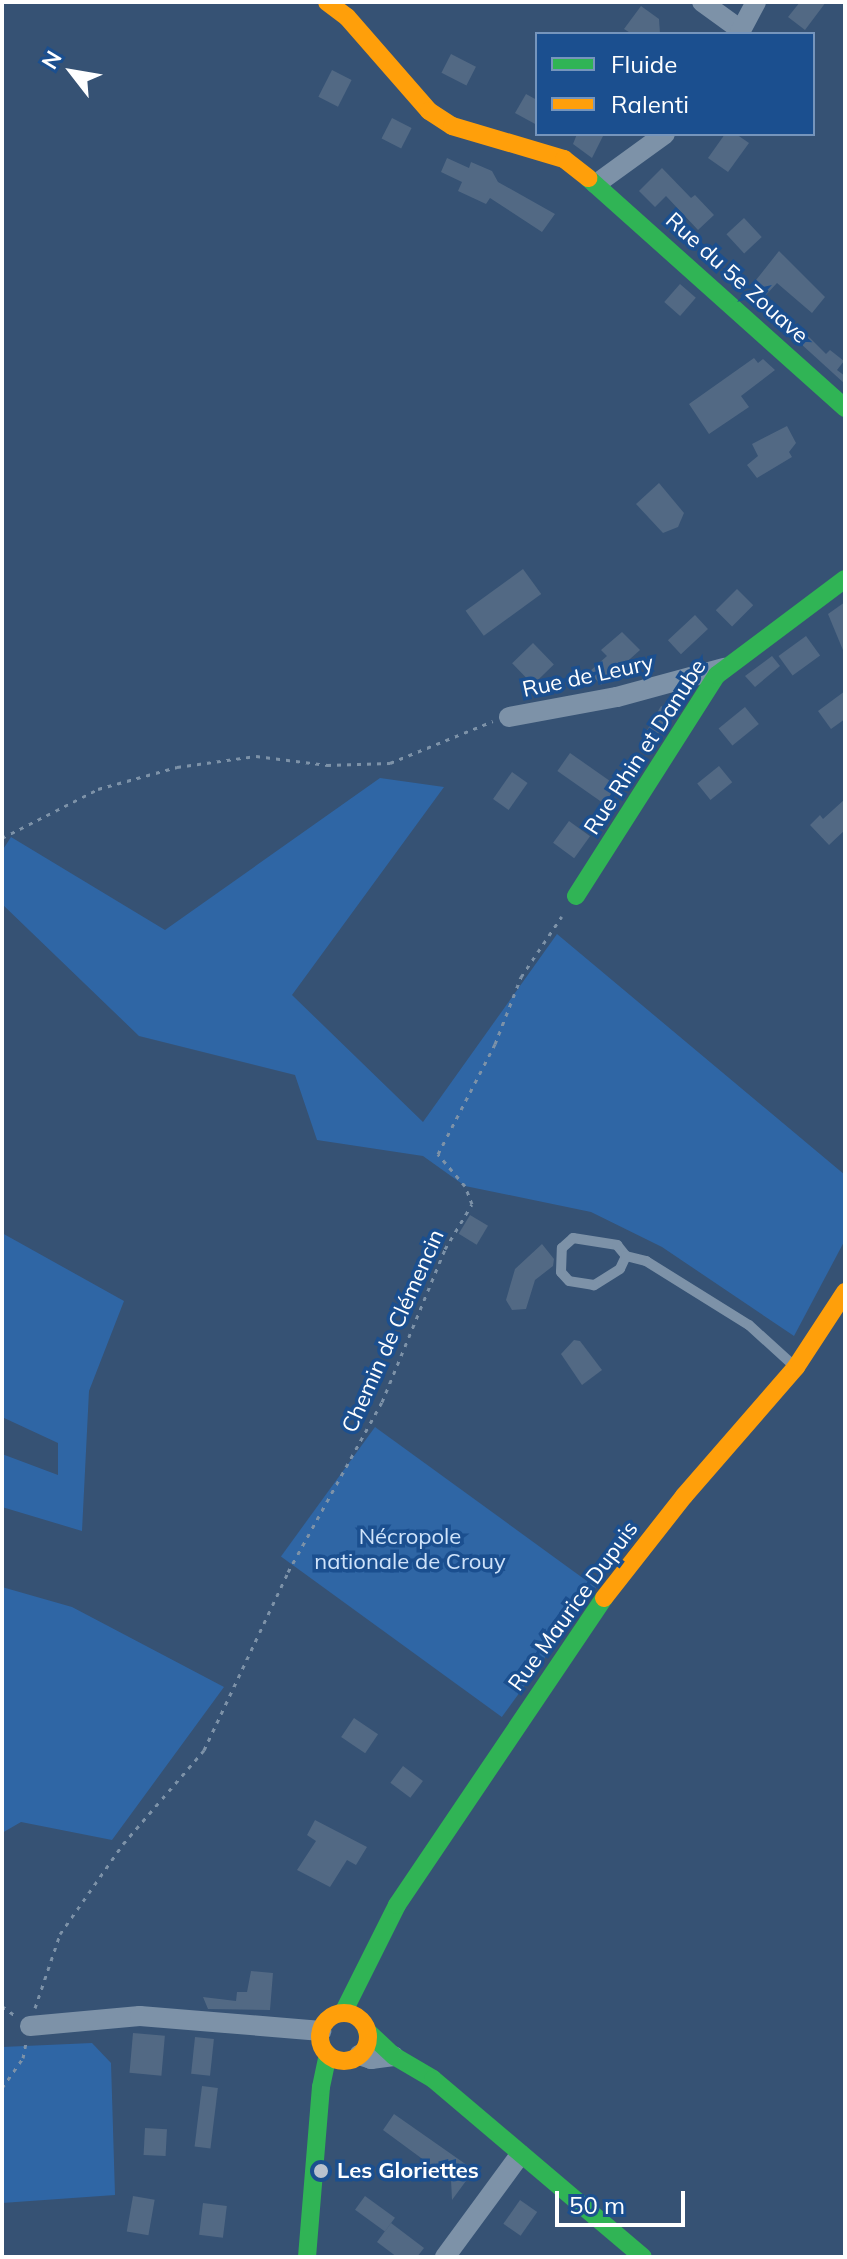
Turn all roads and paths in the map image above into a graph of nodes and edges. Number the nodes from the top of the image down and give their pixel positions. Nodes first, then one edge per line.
1 (327, 2) edge
2 (702, 2) edge
3 (756, 2) edge
4 (740, 32) edge
5 (662, 136) edge
6 (596, 184) junction
7 (845, 408) edge
8 (845, 579) edge
9 (724, 668) junction
10 (509, 717) joint
11 (2, 838) edge
12 (576, 896) joint
13 (626, 1256) junction
14 (845, 1292) edge
15 (796, 1367) junction
16 (368, 1967) junction
17 (343, 2013) junction
18 (30, 2026) junction
19 (366, 2028) junction
20 (321, 2031) junction
21 (328, 2055) junction
22 (394, 2056) junction
23 (355, 2058) junction
24 (2, 2088) edge
25 (317, 2133) junction
26 (520, 2155) junction
27 (635, 2254) edge
28 (307, 2257) edge
29 (445, 2257) edge

1 - 6 street, Rue du 5e Zouave
2 - 4 street
3 - 4 street
5 - 6 street
6 - 7 street, Rue du 5e Zouave
8 - 9 street, Rue Rhin et Danube
9 - 10 street, Rue de Leury
9 - 12 street, Rue Rhin et Danube
10 - 11 path
12 - 18 path, Chemin de Clémencin
13 - 13 lane
13 - 15 lane
14 - 15 street, Rue Maurice Dupuis
15 - 16 street, Rue Maurice Dupuis
16 - 17 street, Rue Maurice Dupuis
16 - 19 street, Rue Maurice Dupuis
17 - 19 street
17 - 20 street
18 - 20 street
18 - 24 path
19 - 22 street
19 - 23 street
20 - 21 street
21 - 23 street
21 - 25 street
22 - 23 street
22 - 26 street
23 - 25 street
25 - 28 street
26 - 27 street
26 - 29 street

